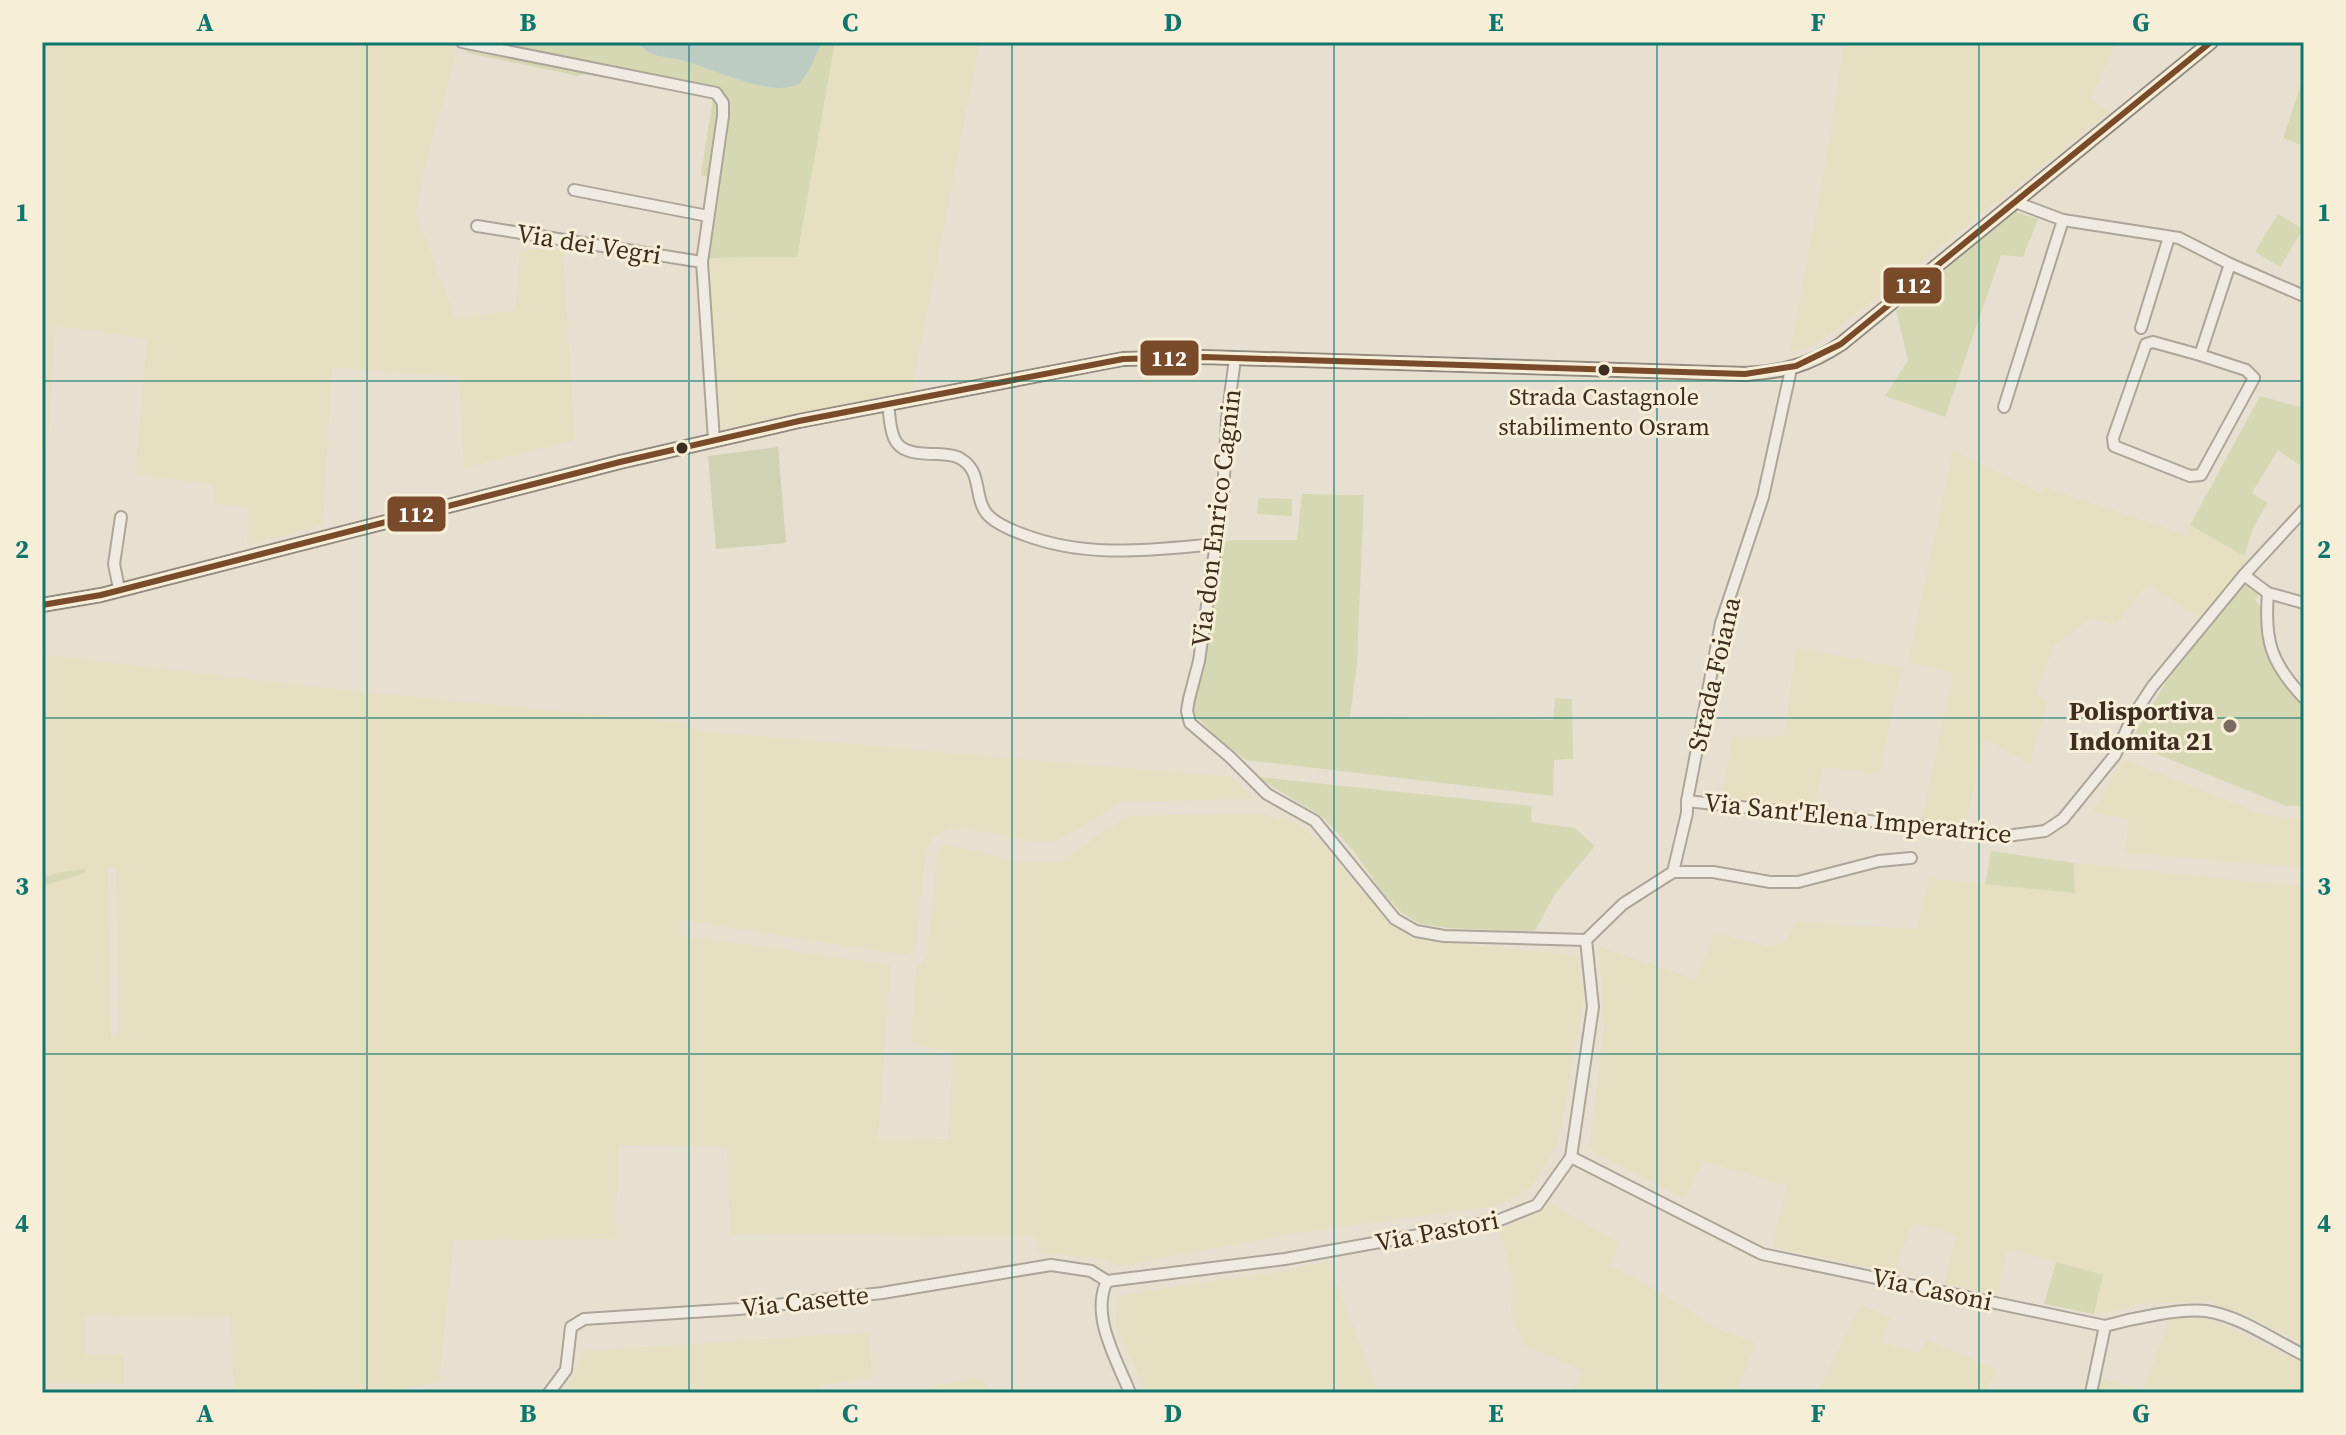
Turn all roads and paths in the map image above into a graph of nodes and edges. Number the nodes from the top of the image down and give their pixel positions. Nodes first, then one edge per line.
1 (462, 42) edge
2 (2211, 42) edge
3 (574, 190) dead end
4 (2015, 202) junction
5 (708, 216) junction
6 (2063, 220) junction
7 (477, 226) dead end
8 (2169, 237) junction
9 (702, 262) junction
10 (2230, 264) junction
11 (2304, 296) edge
12 (2141, 328) dead end
13 (2200, 355) junction
14 (1235, 359) junction
15 (1791, 369) junction
16 (888, 403) junction
17 (2004, 407) dead end
18 (714, 440) junction
19 (2304, 510) edge
20 (121, 517) dead end
21 (1216, 544) junction
22 (2244, 575) junction
23 (119, 589) junction
24 (2268, 593) junction
25 (2304, 603) edge
26 (42, 605) edge
27 (2304, 698) edge
28 (1687, 801) junction
29 (1911, 858) dead end
30 (1673, 872) junction
31 (1586, 940) junction
32 (1571, 1157) junction
33 (1107, 1281) junction
34 (2105, 1326) junction
35 (2304, 1355) edge
36 (549, 1393) edge
37 (1130, 1393) edge
38 (2091, 1393) edge

1 - 5 street
2 - 4 main road
3 - 5 street, Via dei Vegri
4 - 6 street
4 - 15 main road
5 - 9 street
6 - 8 street
6 - 17 street
7 - 9 street, Via dei Vegri
8 - 10 street
8 - 12 street
9 - 18 street
10 - 11 street
10 - 13 street
13 - 13 street
14 - 15 main road
14 - 16 main road
14 - 21 street, Via don Enrico Cagnin
15 - 28 street, Strada Foiana
16 - 18 main road
16 - 21 street
18 - 23 main road
19 - 22 street, Via Sant'Elena Imperatrice
20 - 23 street
21 - 31 street, Via don Enrico Cagnin
22 - 24 street
22 - 28 street, Via Sant'Elena Imperatrice
23 - 26 main road
24 - 25 street
24 - 27 street
28 - 30 street, Strada Foiana
29 - 30 street
30 - 31 street
31 - 32 street, Via Pastori
32 - 33 street, Via Pastori
32 - 34 street, Via Casoni
33 - 36 street, Via Casette
33 - 37 street
34 - 35 street, Via Casoni
34 - 38 street

